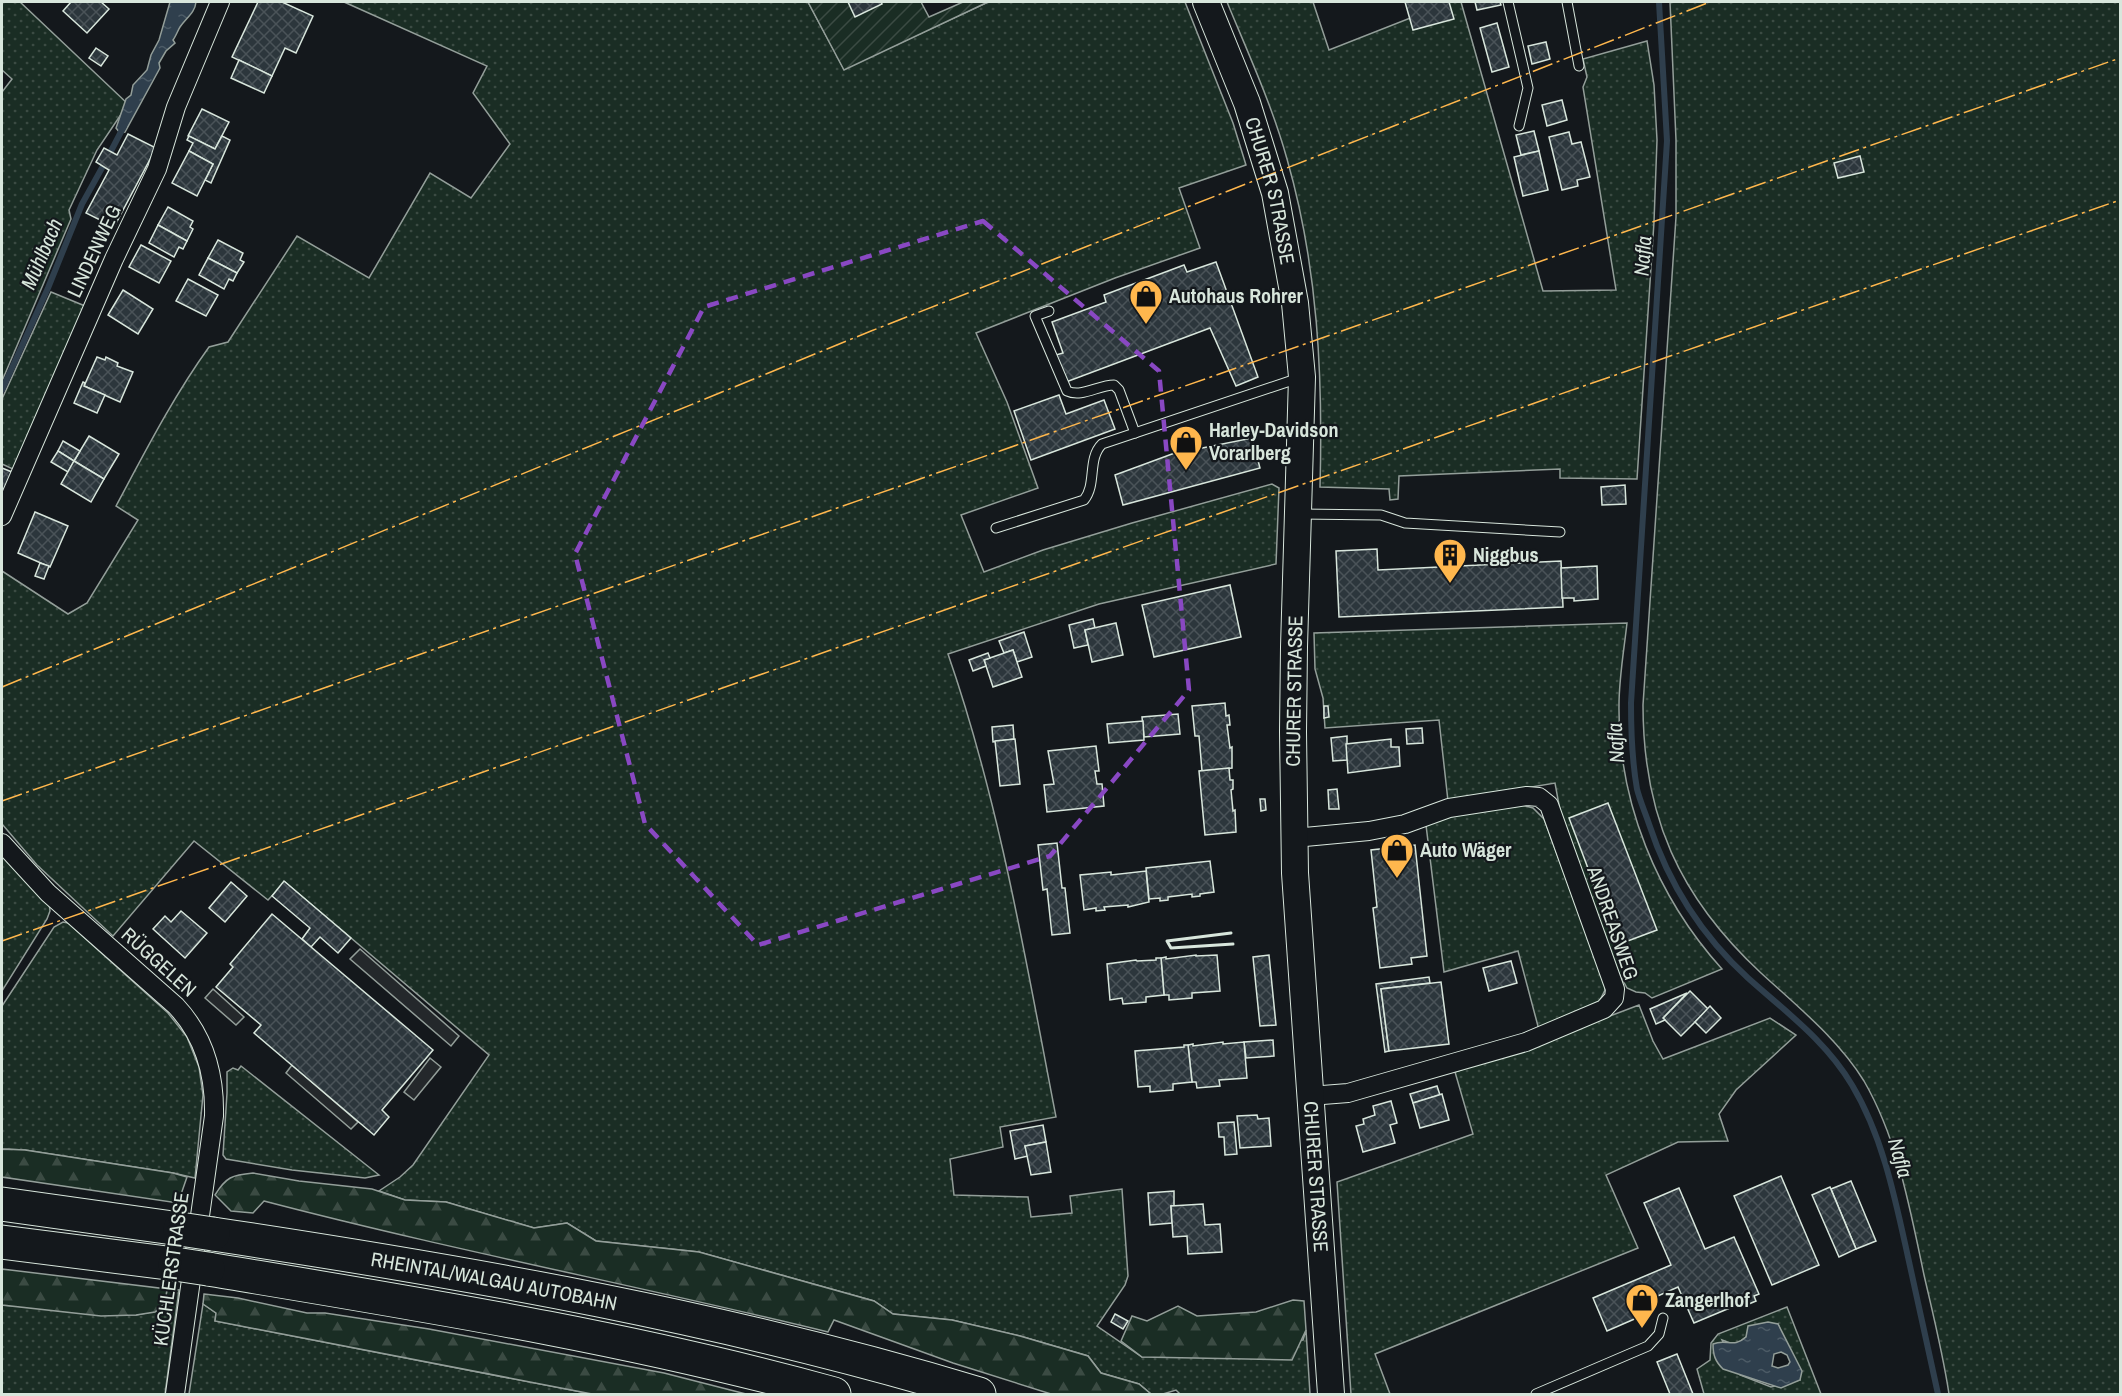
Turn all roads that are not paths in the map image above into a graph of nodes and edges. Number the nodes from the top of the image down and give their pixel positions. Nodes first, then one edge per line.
1 (219, 2) edge
2 (1206, 2) edge
3 (1508, 2) edge
4 (1567, 2) edge
5 (1579, 66) dead end
6 (1519, 126) dead end
7 (1049, 311) dead end
8 (1302, 377) junction
9 (1135, 433) junction
10 (1298, 514) junction
11 (2, 516) edge
12 (996, 528) dead end
13 (1560, 532) dead end
14 (1294, 838) junction
15 (2, 843) edge
16 (1310, 1096) junction
17 (210, 1150) joint
18 (2, 1204) edge
19 (2, 1242) edge
20 (1663, 1318) dead end
21 (175, 1395) edge
22 (834, 1395) edge
23 (979, 1395) edge
24 (1331, 1395) edge
25 (1536, 1395) edge

1 - 11 street, LINDENWEG
2 - 8 main road, CHURER STRASSE
3 - 6 lane
4 - 5 lane
7 - 9 lane
8 - 9 lane
8 - 10 main road, CHURER STRASSE
9 - 12 lane
10 - 13 lane
10 - 14 main road, CHURER STRASSE
14 - 16 main road, CHURER STRASSE
14 - 16 street, ANDREASWEG
15 - 17 street, RÜGGELEN
16 - 24 main road, CHURER STRASSE
17 - 21 street, KÜCHLERSTRASSE
18 - 23 highway, RHEINTAL/WALGAU AUTOBAHN, bridge
19 - 22 highway, RHEINTAL/WALGAU AUTOBAHN, bridge
20 - 25 lane

